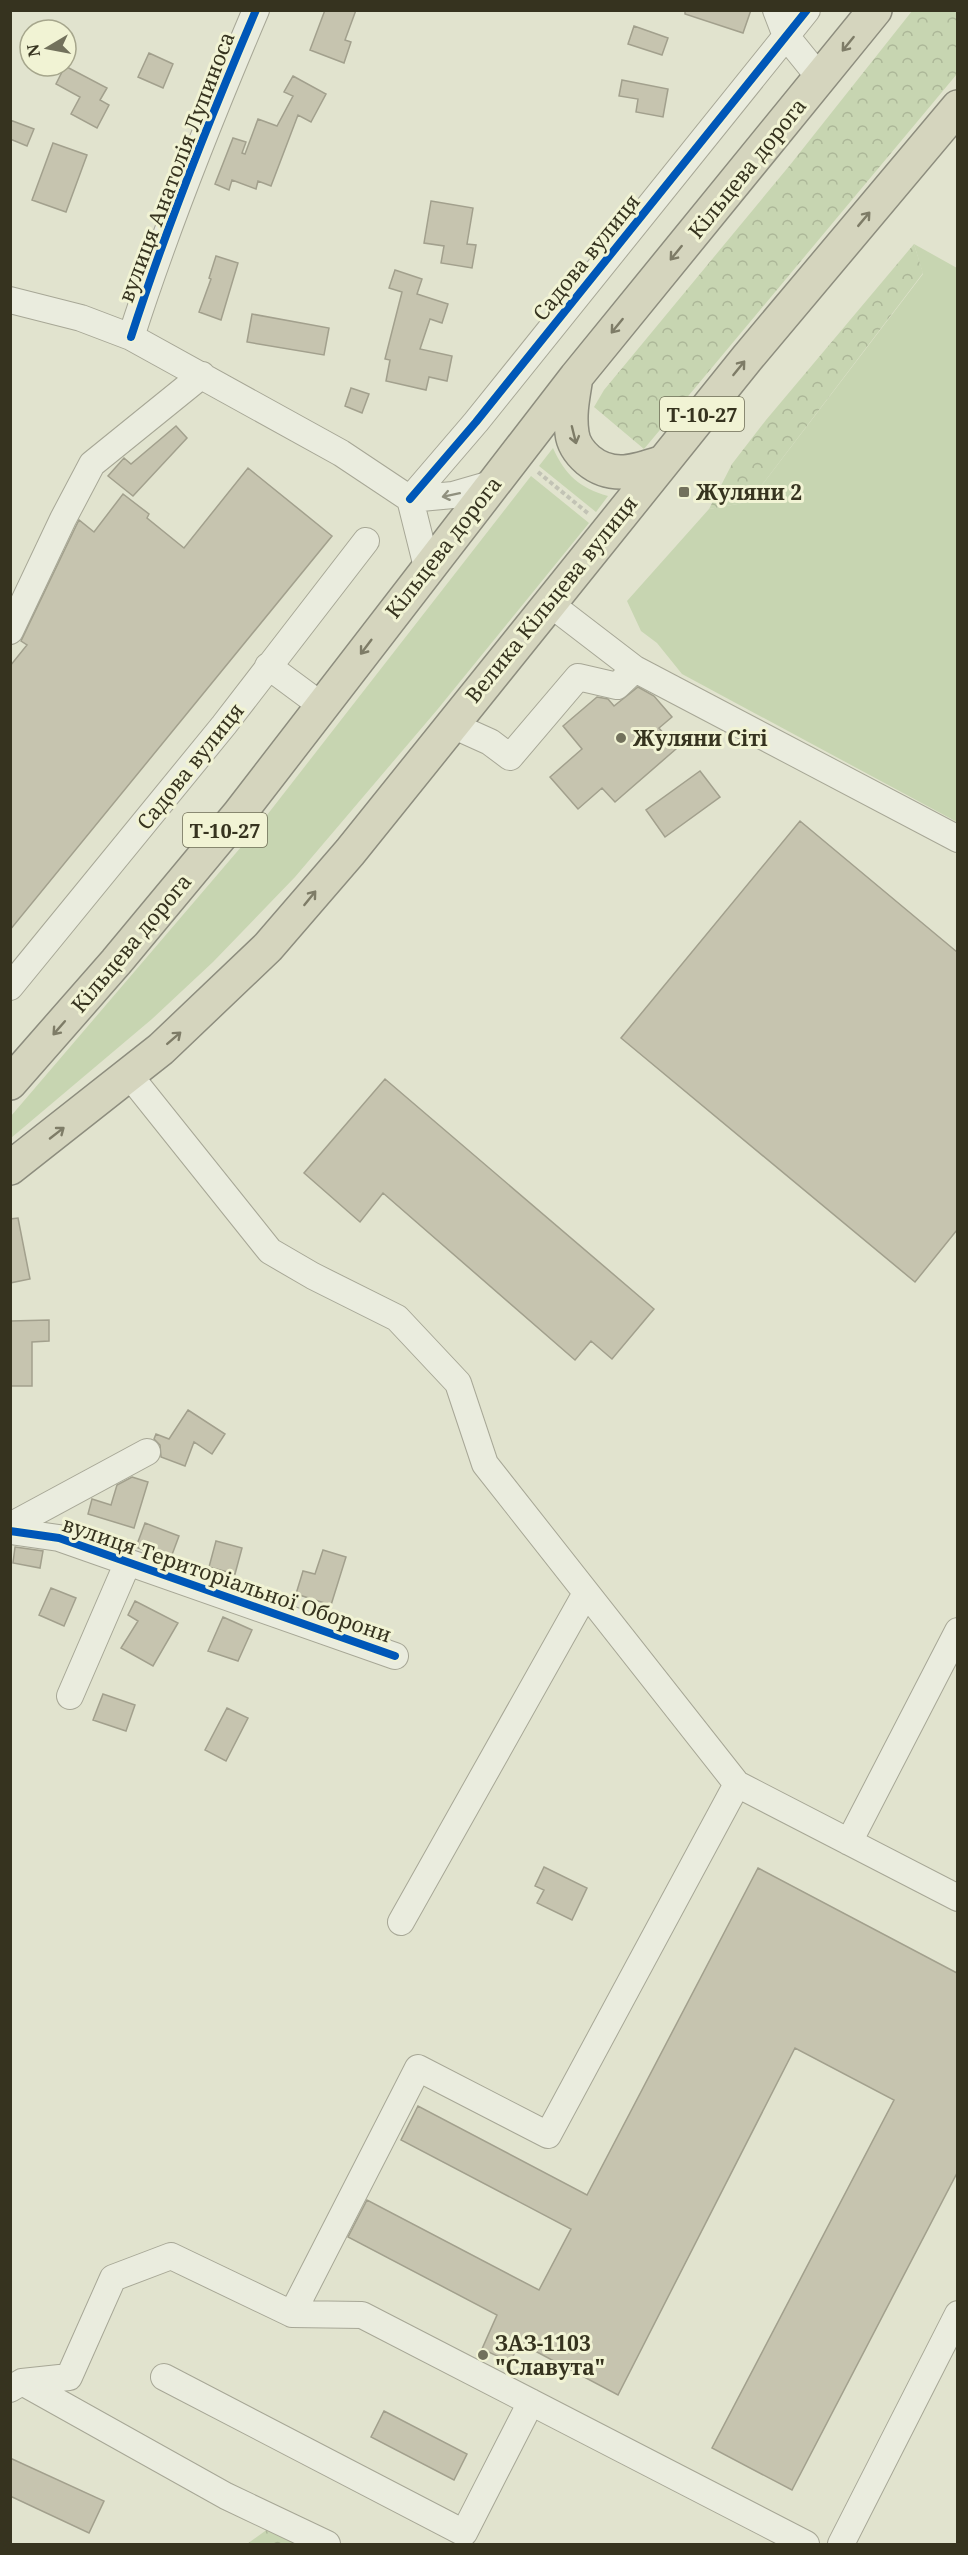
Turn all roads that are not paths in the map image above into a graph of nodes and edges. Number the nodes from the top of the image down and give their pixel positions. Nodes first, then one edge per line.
1 (255, 10) edge
2 (776, 10) edge
3 (807, 10) edge
4 (875, 10) edge
5 (786, 36) junction
6 (820, 78) junction
7 (957, 107) edge
8 (10, 300) edge
9 (131, 337) junction
10 (202, 375) junction
11 (576, 377) junction
12 (663, 462) junction
13 (491, 484) junction
14 (411, 499) junction
15 (366, 541) dead end
16 (426, 567) junction
17 (549, 603) junction
18 (10, 631) edge
19 (268, 666) junction
20 (635, 669) junction
21 (322, 706) junction
22 (450, 724) junction
23 (957, 839) edge
24 (10, 987) edge
25 (130, 1076) junction
26 (10, 1083) edge
27 (10, 1168) edge
28 (147, 1452) dead end
29 (10, 1526) edge
30 (10, 1531) edge
31 (128, 1562) junction
32 (586, 1593) junction
33 (957, 1631) edge
34 (395, 1656) dead end
35 (70, 1696) dead end
36 (737, 1784) junction
37 (849, 1842) junction
38 (957, 1898) edge
39 (401, 1922) dead end
40 (292, 2314) junction
41 (957, 2314) edge
42 (165, 2377) dead end
43 (16, 2386) edge
44 (531, 2402) junction
45 (327, 2544) edge
46 (806, 2544) edge
47 (841, 2544) edge

1 - 9 street, вулиця Анатолія Лупиноса
2 - 5 street
3 - 5 street, Садова вулиця
4 -> 6 highway, Кільцева дорога / Т-10-27
5 - 6 street
5 - 14 street, Садова вулиця
6 -> 11 highway, Кільцева дорога / Т-10-27
12 -> 7 highway, Велика Кільцева вулиця / Т-10-27
8 - 9 street
9 - 10 street
10 - 14 street
10 - 18 street
11 -> 12 highway
11 - 13 highway, Кільцева дорога / Т-10-27
12 - 17 highway, Велика Кільцева вулиця / Т-10-27
13 -> 14 street
13 - 16 highway, Кільцева дорога / Т-10-27
14 - 16 street
15 - 19 street, Садова вулиця
16 -> 21 highway, Кільцева дорога / Т-10-27
17 - 20 street
17 - 22 highway, Велика Кільцева вулиця / Т-10-27
19 - 21 street
19 - 24 street, Садова вулиця
20 - 22 street
20 - 23 street
21 -> 26 highway, Кільцева дорога / Т-10-27
25 -> 22 highway, Велика Кільцева вулиця / Т-10-27
27 -> 25 highway, Т-10-27
25 - 32 street
28 - 29 street, вулиця Територіальної Оборони
30 - 31 street, вулиця Територіальної Оборони
31 - 34 street, вулиця Територіальної Оборони
31 - 35 street, вулиця Територіальної Оборони
32 - 36 street
32 - 39 street
33 - 37 street
36 - 37 street
36 - 40 street
37 - 38 street
40 - 43 street
40 - 44 street
41 - 47 street
42 - 44 street
43 - 45 street
44 - 46 street

